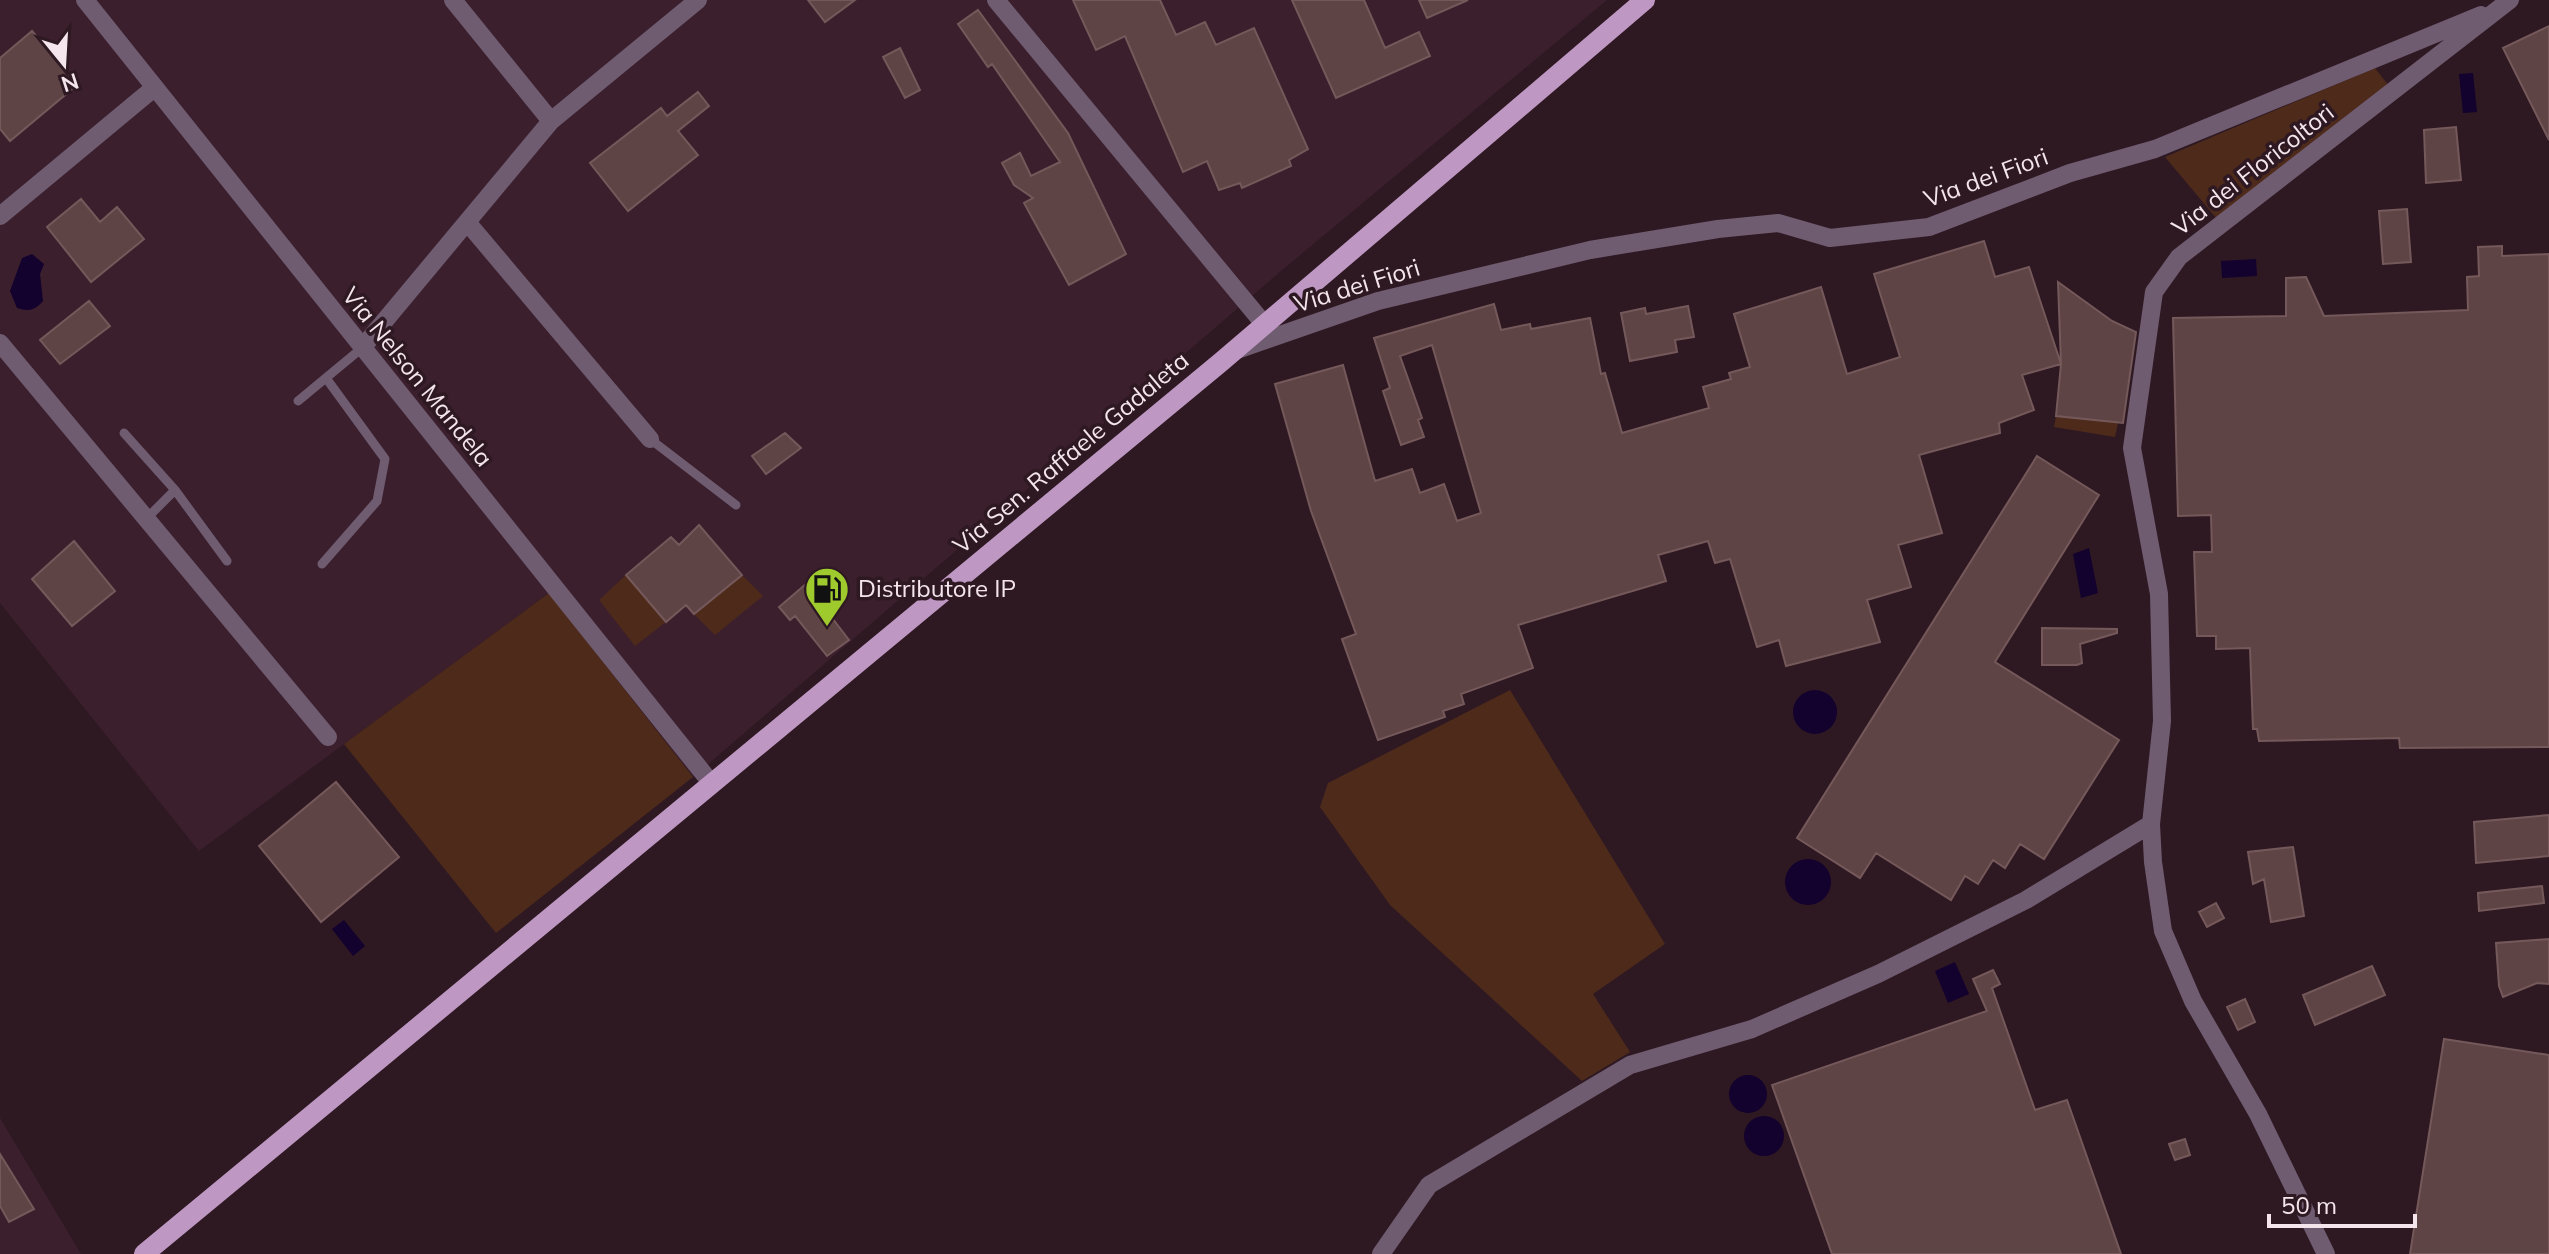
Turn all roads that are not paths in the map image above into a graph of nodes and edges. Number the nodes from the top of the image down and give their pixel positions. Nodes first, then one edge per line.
1 (85, 0) edge
2 (453, 0) edge
3 (698, 0) edge
4 (996, 0) edge
5 (1640, 2) edge
6 (2506, 3) edge
7 (154, 88) junction
8 (551, 121) junction
9 (0, 216) edge
10 (467, 222) junction
11 (1264, 324) junction
12 (0, 343) edge
13 (362, 348) junction
14 (1234, 351) junction
15 (326, 378) junction
16 (298, 401) dead end
17 (124, 433) dead end
18 (650, 439) joint
19 (175, 490) junction
20 (736, 505) dead end
21 (146, 519) junction
22 (227, 561) dead end
23 (322, 564) dead end
24 (328, 737) dead end
25 (712, 784) junction
26 (2151, 824) junction
27 (144, 1254) edge
28 (1381, 1254) edge
29 (2326, 1254) edge

1 - 7 street, Via Nelson Mandela
2 - 8 street
3 - 8 street
4 - 11 street
5 - 11 main road, Via Sen. Raffaele Gadaleta
6 - 14 street, Via dei Fiori
6 - 26 street, Via dei Floricoltori
7 - 9 street
7 - 13 street, Via Nelson Mandela
8 - 10 street
10 - 13 street
10 - 18 street
11 - 14 main road, Via Sen. Raffaele Gadaleta
12 - 21 street
13 - 15 lane
13 - 25 street, Via Nelson Mandela
14 - 25 main road, Via Sen. Raffaele Gadaleta
15 - 16 lane
15 - 23 lane
17 - 19 lane
18 - 20 lane
19 - 21 lane
19 - 22 lane
21 - 24 street
25 - 27 main road, Via Sen. Raffaele Gadaleta
26 - 28 street
26 - 29 street, Via dei Floricoltori

